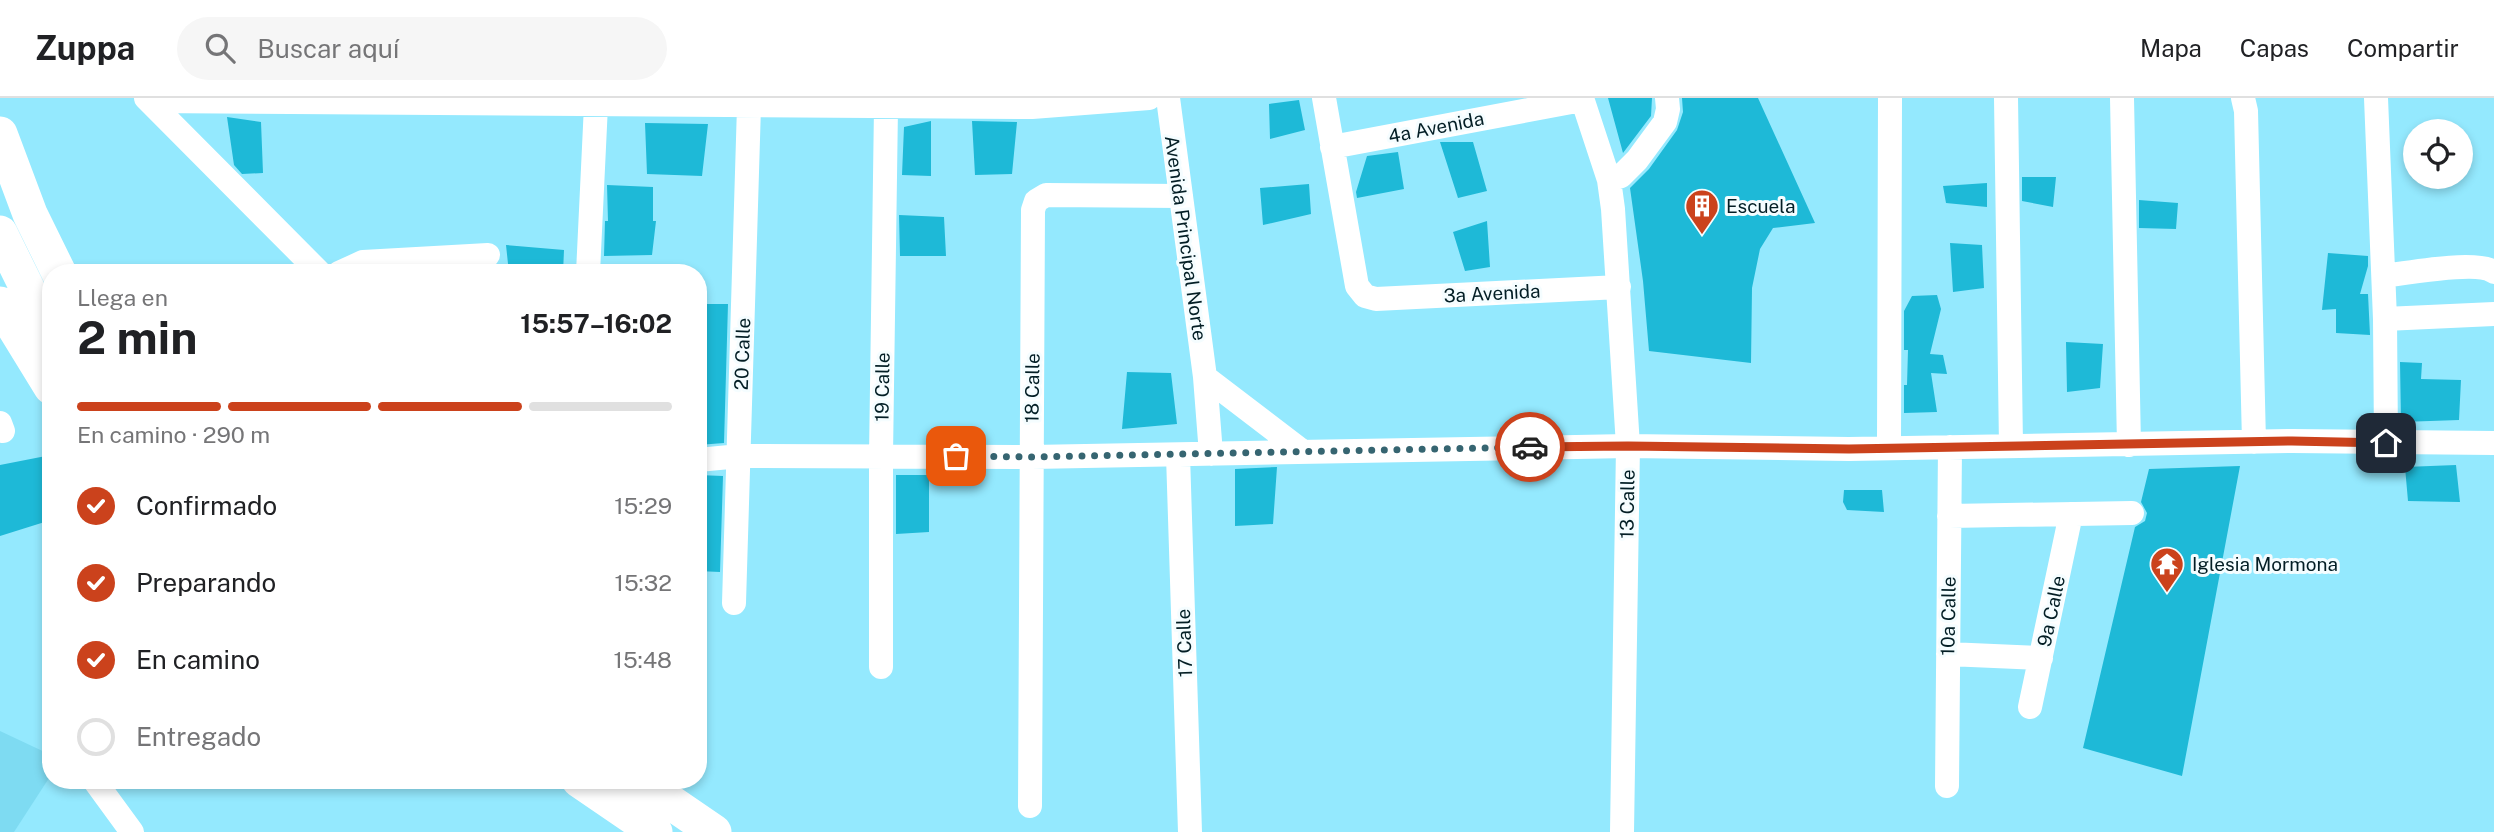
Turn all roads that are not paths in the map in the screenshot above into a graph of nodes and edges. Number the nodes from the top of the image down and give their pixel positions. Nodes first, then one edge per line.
1 (1149, 98) edge
2 (1168, 98) edge
3 (1324, 98) edge
4 (1667, 98) edge
5 (1890, 98) edge
6 (2006, 98) edge
7 (2122, 98) edge
8 (2243, 98) edge
9 (2376, 98) edge
10 (148, 99) edge
11 (1582, 99) edge
12 (596, 105) junction
13 (749, 106) junction
14 (886, 107) junction
15 (0, 134) edge
16 (1332, 147) junction
17 (1609, 180) junction
18 (1181, 196) junction
19 (0, 233) edge
20 (488, 255) dead end
21 (55, 264) edge
22 (311, 264) edge
23 (357, 264) edge
24 (588, 264) edge
25 (2494, 272) edge
26 (2384, 276) junction
27 (1619, 288) junction
28 (1, 309) edge
29 (2494, 314) edge
30 (42, 316) edge
31 (2385, 319) junction
32 (42, 373) edge
33 (1205, 377) junction
34 (2254, 442) junction
35 (2386, 443) junction
36 (2494, 443) edge
37 (2129, 445) junction
38 (1628, 446) junction
39 (2011, 446) junction
40 (1889, 447) junction
41 (1950, 447) junction
42 (1302, 451) junction
43 (1211, 454) junction
44 (1178, 455) junction
45 (740, 456) junction
46 (881, 456) junction
47 (1032, 457) junction
48 (707, 459) edge
49 (2132, 513) dead end
50 (2071, 514) junction
51 (1949, 516) junction
52 (734, 603) dead end
53 (1948, 654) junction
54 (2041, 658) junction
55 (880, 667) dead end
56 (2030, 708) dead end
57 (1947, 786) dead end
58 (100, 789) edge
59 (592, 789) edge
60 (651, 789) edge
61 (1030, 806) dead end
62 (132, 832) edge
63 (655, 832) edge
64 (714, 832) edge
65 (1190, 832) edge
66 (1622, 832) edge

1 - 14 street
2 - 18 street, Avenida Principal Norte
3 - 16 street
4 - 17 street
5 - 40 street
6 - 39 street
7 - 37 street
8 - 34 street
9 - 26 street
10 - 12 street
10 - 22 street
11 - 16 street, 4a Avenida
11 - 17 street, 13 Calle
12 - 13 street
12 - 24 street
13 - 14 street
13 - 45 street, 20 Calle
14 - 46 street, 19 Calle
15 - 21 highway
16 - 27 street, 3a Avenida
17 - 27 street, 13 Calle
18 - 33 street, Avenida Principal Norte
18 - 47 street, 18 Calle
19 - 30 highway
20 - 23 street
25 - 26 street
26 - 31 street
27 - 38 street, 13 Calle
28 - 32 highway
29 - 31 street
31 - 35 street
33 - 42 street
33 - 43 street, Avenida Principal Norte
34 - 35 street
34 - 37 street
35 - 36 street
37 - 39 street
38 - 40 street
38 - 42 street
38 - 66 street, 13 Calle
39 - 41 street
40 - 41 street
41 - 51 street, 10a Calle
42 - 43 street
43 - 44 street
44 - 47 street
44 - 65 street, 17 Calle
45 - 46 street
45 - 48 street
45 - 52 street, 20 Calle
46 - 47 street
46 - 55 street, 19 Calle
47 - 61 street, 18 Calle
49 - 50 street
50 - 51 street
50 - 54 street, 9a Calle
51 - 53 street, 10a Calle
53 - 54 street
53 - 57 street, 10a Calle
54 - 56 street, 9a Calle
58 - 62 street
59 - 63 highway
60 - 64 highway

